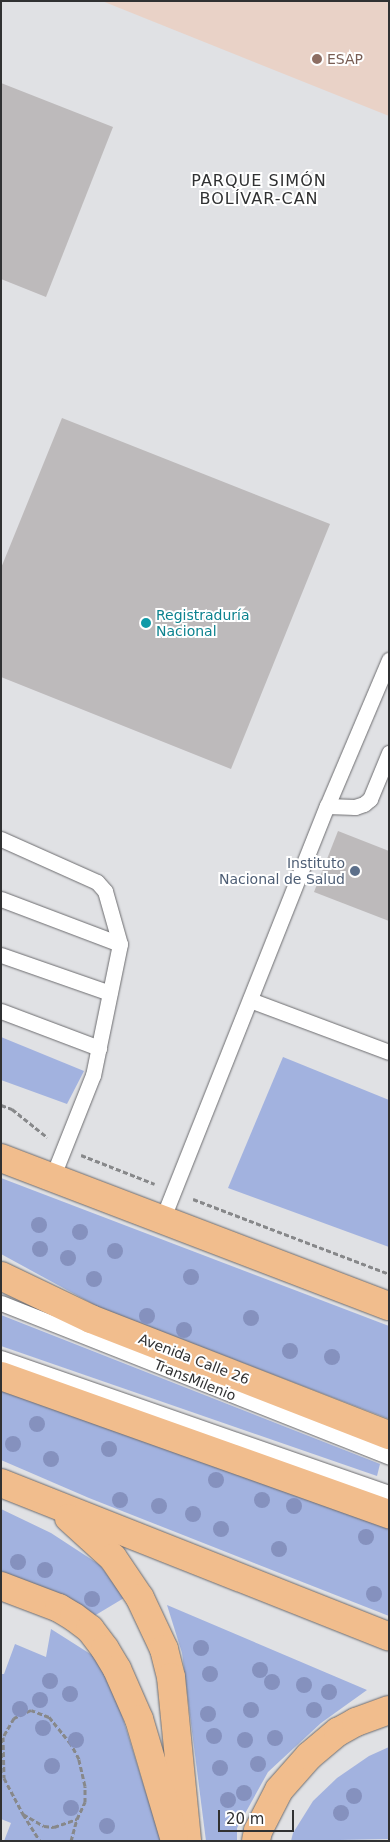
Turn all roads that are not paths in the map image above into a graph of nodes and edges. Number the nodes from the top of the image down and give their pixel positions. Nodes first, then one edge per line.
1 (389, 660) edge
2 (389, 753) edge
3 (327, 806) junction
4 (1, 839) edge
5 (1, 899) edge
6 (120, 944) junction
7 (1, 955) edge
8 (110, 993) junction
9 (250, 1000) junction
10 (1, 1011) edge
11 (99, 1048) junction
12 (389, 1052) edge
13 (1, 1158) edge
14 (52, 1178) junction
15 (162, 1220) junction
16 (1, 1276) edge
17 (1, 1303) edge
18 (389, 1306) edge
19 (1, 1358) edge
20 (1, 1376) edge
21 (389, 1435) edge
22 (389, 1457) edge
23 (1, 1482) edge
24 (389, 1493) edge
25 (53, 1504) junction
26 (389, 1514) edge
27 (1, 1586) edge
28 (389, 1637) edge
29 (389, 1710) edge
30 (175, 1841) edge
31 (187, 1841) edge
32 (256, 1841) edge

1 - 3 lane
2 - 3 lane
3 - 9 lane
4 - 6 lane
5 - 6 lane
6 - 8 lane
7 - 8 lane
8 - 11 lane
9 - 12 lane
9 - 15 lane
10 - 11 lane
11 - 14 lane
13 - 14 main road
14 - 15 main road
15 - 18 main road
16 - 21 main road, Avenida Calle 26
17 - 22 lane, TransMilenio
19 - 24 lane
20 - 26 main road
23 - 25 main road
25 - 28 main road
25 - 31 main road
27 - 30 main road
29 - 32 main road

